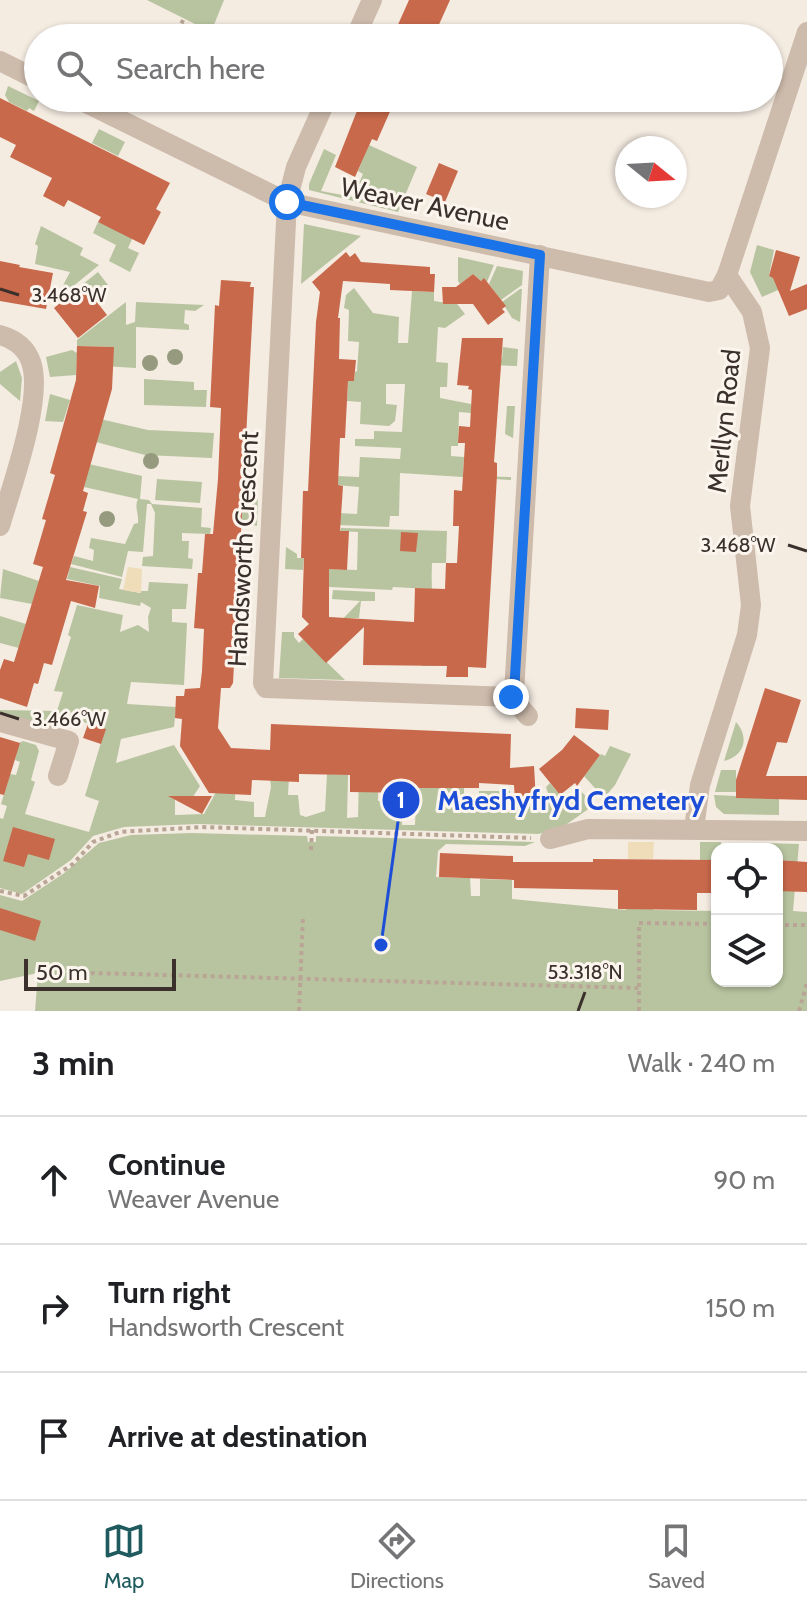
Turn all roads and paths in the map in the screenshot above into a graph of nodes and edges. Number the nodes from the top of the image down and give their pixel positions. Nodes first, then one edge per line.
1 (372, 0) edge
2 (183, 20) dead end
3 (181, 24) edge
4 (361, 24) edge
5 (807, 32) edge
6 (0, 61) edge
7 (24, 73) edge
8 (783, 105) edge
9 (104, 112) edge
10 (321, 112) edge
11 (781, 112) edge
12 (287, 202) junction
13 (540, 255) junction
14 (727, 275) junction
15 (0, 335) edge
16 (0, 526) edge
17 (511, 697) junction
18 (528, 716) dead end
19 (0, 722) edge
20 (58, 776) dead end
21 (694, 829) junction
22 (312, 830) junction
23 (807, 831) edge
24 (550, 839) joint
25 (311, 850) dead end
26 (0, 891) edge
27 (303, 916) dead end
28 (711, 924) edge
29 (783, 925) edge
30 (807, 925) edge
31 (84, 978) dead end
32 (299, 980) junction
33 (807, 983) edge
34 (639, 988) junction
35 (299, 1011) edge
36 (639, 1011) edge
37 (799, 1011) edge

1 - 4 street
2 - 3 path
5 - 8 street
6 - 7 street
9 - 12 street, Weaver Avenue
10 - 12 street
11 - 14 street
12 - 13 street, Weaver Avenue
12 - 17 street, Handsworth Crescent
13 - 14 street, Weaver Avenue
13 - 17 street
14 - 21 street, Merllyn Road
15 - 16 street
17 - 18 street
19 - 20 street
21 - 23 street
21 - 24 street
22 - 24 path
22 - 25 path
22 - 26 path
27 - 32 path
28 - 34 path
29 - 30 path
31 - 32 path
32 - 34 path
32 - 35 path
33 - 37 path
34 - 36 path

